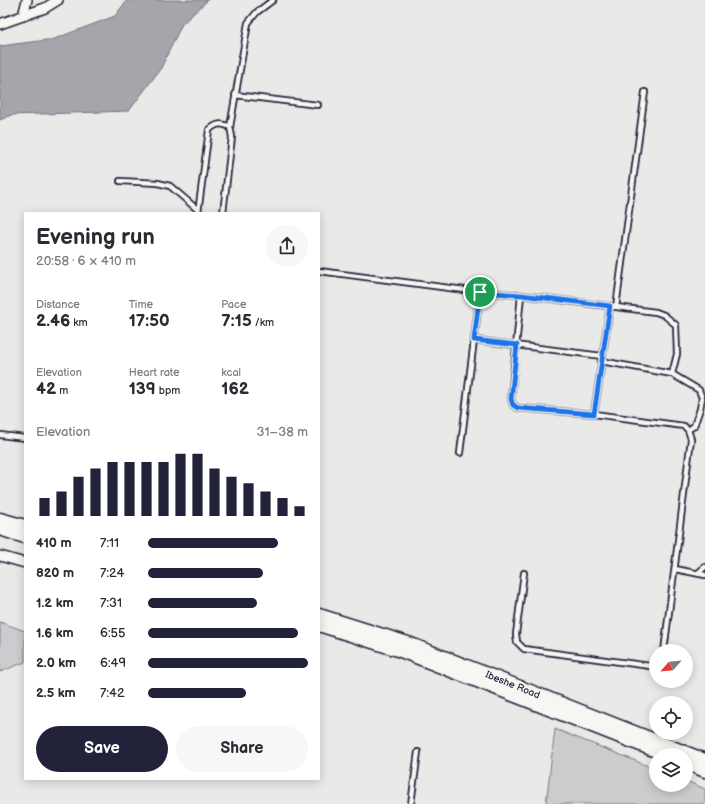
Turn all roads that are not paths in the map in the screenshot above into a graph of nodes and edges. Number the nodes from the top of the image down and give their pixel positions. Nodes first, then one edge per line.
1 (27, 0) edge
2 (58, 0) edge
3 (273, 0) edge
4 (23, 16) junction
5 (0, 24) edge
6 (645, 92) dead end
7 (235, 95) junction
8 (318, 105) dead end
9 (230, 127) junction
10 (120, 181) dead end
11 (198, 211) edge
12 (223, 212) edge
13 (320, 271) edge
14 (480, 292) junction
15 (521, 295) junction
16 (610, 306) junction
17 (616, 307) junction
18 (474, 340) junction
19 (517, 345) junction
20 (602, 356) junction
21 (601, 361) junction
22 (672, 374) junction
23 (594, 414) junction
24 (688, 430) junction
25 (0, 435) edge
26 (24, 438) edge
27 (460, 453) dead end
28 (0, 519) edge
29 (24, 526) edge
30 (0, 529) edge
31 (24, 537) edge
32 (0, 556) edge
33 (24, 563) edge
34 (705, 567) edge
35 (675, 569) junction
36 (524, 573) dead end
37 (698, 573) junction
38 (705, 575) edge
39 (320, 615) edge
40 (320, 625) edge
41 (665, 644) edge
42 (649, 666) edge
43 (649, 748) edge
44 (418, 752) dead end
45 (705, 760) edge
46 (693, 766) edge
47 (705, 771) edge
48 (411, 804) edge

1 - 4 street
2 - 4 street
3 - 7 lane
4 - 5 street
6 - 17 lane
7 - 8 lane
7 - 9 lane
9 - 11 lane
9 - 12 lane
10 - 11 lane
13 - 14 lane
14 - 15 lane
14 - 18 lane
15 - 16 lane
15 - 19 lane
16 - 17 lane
16 - 20 lane
17 - 22 lane
18 - 19 lane
18 - 27 lane
19 - 20 lane
19 - 23 lane
20 - 21 lane
21 - 22 lane
21 - 23 lane
22 - 24 lane
23 - 24 lane
24 - 35 lane
25 - 26 lane
28 - 29 main road
30 - 31 main road
32 - 33 street
34 - 37 lane
35 - 37 lane
35 - 41 lane
36 - 42 lane
37 - 38 lane
39 - 45 main road, Ibeshe Road
40 - 43 main road, Ibeshe Road
44 - 48 lane
46 - 47 main road

